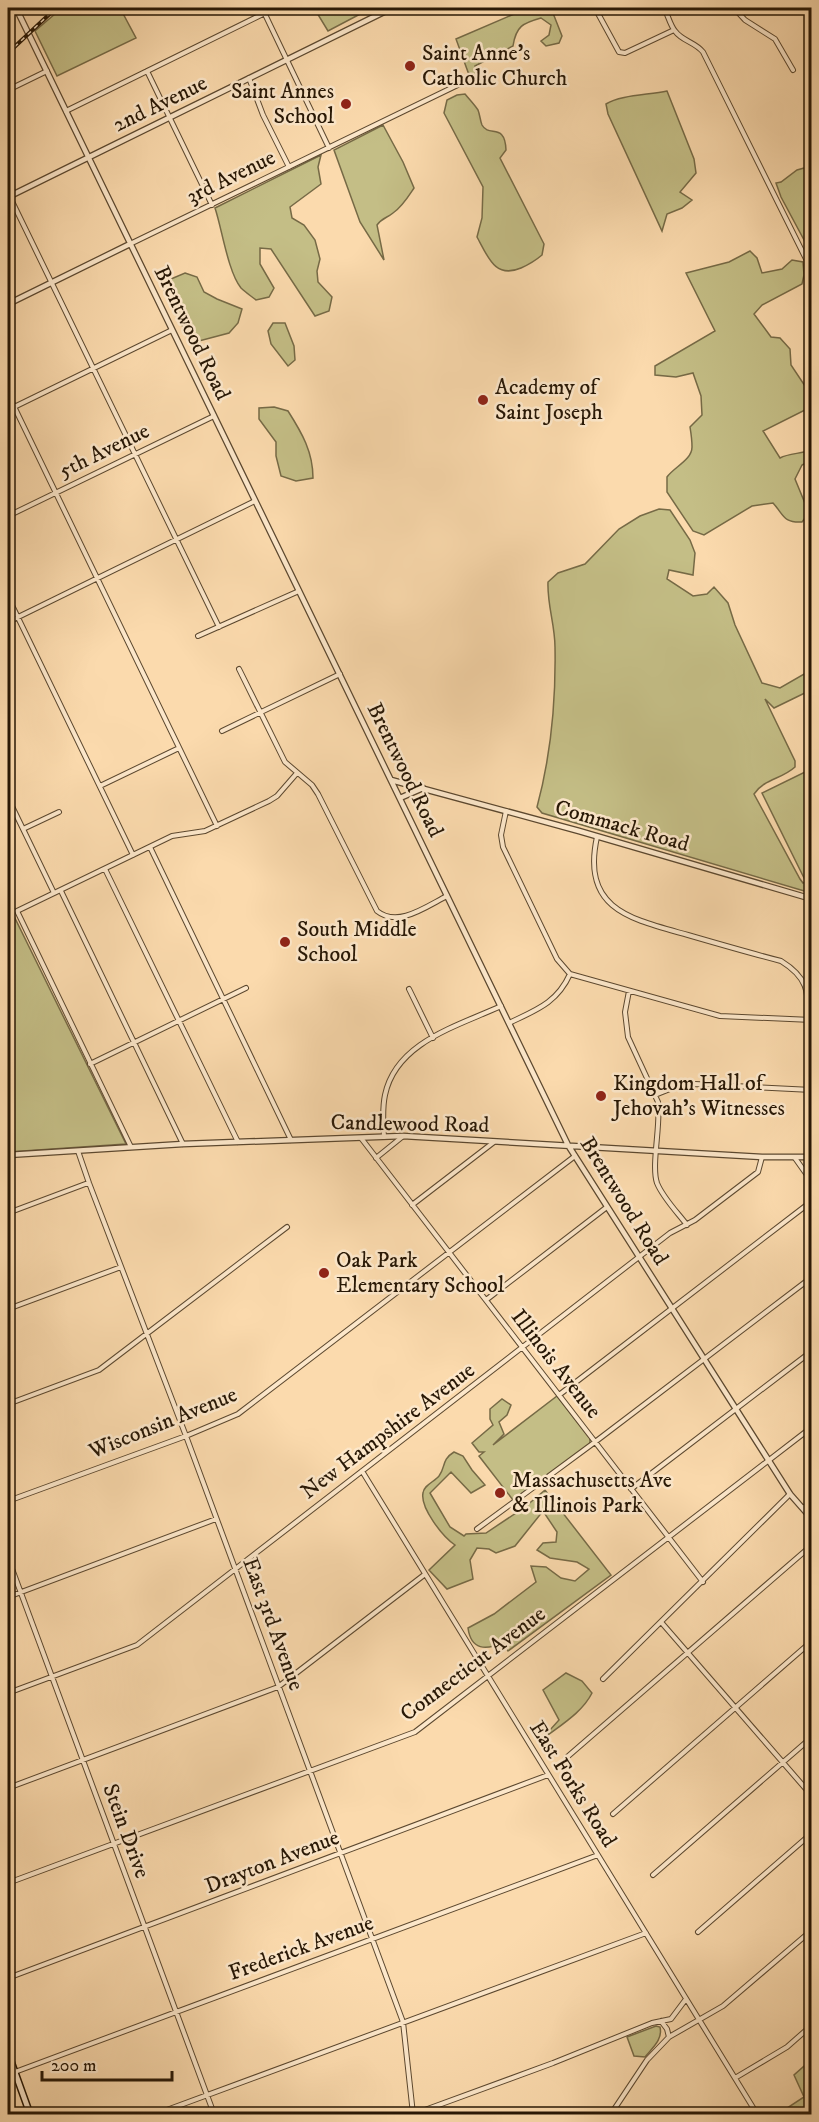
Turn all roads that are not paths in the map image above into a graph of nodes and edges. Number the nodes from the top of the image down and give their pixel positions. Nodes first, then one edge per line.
1 (16, 8) edge
2 (262, 8) edge
3 (392, 8) edge
4 (595, 8) edge
5 (664, 8) edge
6 (734, 8) edge
7 (265, 13) junction
8 (674, 30) junction
9 (287, 59) junction
10 (793, 70) dead end
11 (47, 71) junction
12 (147, 71) junction
13 (249, 78) junction
14 (468, 80) dead end
15 (8, 90) edge
16 (66, 111) junction
17 (169, 116) junction
18 (329, 148) junction
19 (89, 158) junction
20 (289, 167) junction
21 (8, 195) edge
22 (212, 205) junction
23 (130, 244) junction
24 (812, 271) edge
25 (51, 283) junction
26 (8, 304) edge
27 (172, 330) junction
28 (93, 368) junction
29 (8, 394) edge
30 (14, 407) junction
31 (8, 410) edge
32 (214, 416) junction
33 (134, 454) junction
34 (55, 492) junction
35 (255, 501) junction
36 (8, 516) edge
37 (176, 540) junction
38 (97, 579) junction
39 (299, 591) junction
40 (8, 597) edge
41 (17, 617) junction
42 (8, 622) edge
43 (219, 627) junction
44 (198, 636) dead end
45 (239, 669) dead end
46 (340, 674) junction
47 (260, 712) junction
48 (222, 731) dead end
49 (179, 748) junction
50 (297, 773) junction
51 (391, 780) junction
52 (100, 786) junction
53 (423, 788) junction
54 (8, 798) edge
55 (400, 798) junction
56 (506, 811) junction
57 (59, 812) dead end
58 (217, 826) junction
59 (22, 829) junction
60 (597, 837) junction
61 (150, 847) junction
62 (133, 855) junction
63 (105, 869) junction
64 (60, 891) junction
65 (54, 893) junction
66 (447, 896) junction
67 (812, 899) edge
68 (570, 974) junction
69 (246, 988) dead end
70 (409, 988) dead end
71 (629, 991) junction
72 (224, 999) junction
73 (501, 1006) junction
74 (810, 1020) edge
75 (179, 1021) junction
76 (509, 1023) junction
77 (433, 1038) junction
78 (134, 1043) junction
79 (90, 1064) junction
80 (812, 1090) edge
81 (655, 1095) junction
82 (403, 1136) junction
83 (384, 1137) junction
84 (361, 1138) junction
85 (291, 1140) junction
86 (494, 1142) junction
87 (238, 1143) junction
88 (183, 1144) junction
89 (568, 1145) junction
90 (131, 1147) junction
91 (78, 1151) junction
92 (657, 1151) junction
93 (8, 1155) edge
94 (574, 1156) junction
95 (762, 1157) junction
96 (812, 1157) edge
97 (376, 1158) junction
98 (795, 1158) junction
99 (812, 1182) edge
100 (88, 1183) junction
101 (812, 1201) edge
102 (411, 1205) junction
103 (607, 1207) junction
104 (8, 1213) edge
105 (687, 1225) junction
106 (287, 1227) dead end
107 (448, 1252) junction
108 (640, 1257) junction
109 (121, 1267) junction
110 (812, 1276) edge
111 (486, 1300) junction
112 (672, 1308) junction
113 (8, 1309) edge
114 (146, 1333) junction
115 (522, 1349) junction
116 (812, 1351) edge
117 (705, 1359) junction
118 (559, 1395) junction
119 (8, 1404) edge
120 (737, 1409) junction
121 (812, 1427) edge
122 (186, 1436) junction
123 (595, 1442) junction
124 (768, 1460) junction
125 (362, 1471) junction
126 (631, 1490) junction
127 (790, 1494) junction
128 (8, 1501) edge
129 (812, 1502) edge
130 (803, 1508) junction
131 (216, 1519) junction
132 (812, 1519) edge
133 (477, 1528) dead end
134 (668, 1536) junction
135 (812, 1545) edge
136 (8, 1558) edge
137 (235, 1570) junction
138 (424, 1575) junction
139 (703, 1582) junction
140 (20, 1592) junction
141 (8, 1597) edge
142 (661, 1622) junction
143 (812, 1641) edge
144 (687, 1652) junction
145 (51, 1676) junction
146 (487, 1676) junction
147 (603, 1679) dead end
148 (278, 1687) junction
149 (8, 1693) edge
150 (734, 1707) junction
151 (812, 1737) edge
152 (566, 1758) dead end
153 (82, 1760) junction
154 (783, 1762) junction
155 (310, 1771) junction
156 (548, 1775) junction
157 (8, 1788) edge
158 (812, 1796) edge
159 (613, 1814) dead end
160 (812, 1833) edge
161 (113, 1843) junction
162 (341, 1854) junction
163 (598, 1855) junction
164 (653, 1875) dead end
165 (8, 1883) edge
166 (145, 1928) junction
167 (812, 1930) edge
168 (698, 1932) dead end
169 (646, 1933) junction
170 (372, 1939) junction
171 (8, 1978) edge
172 (686, 1999) junction
173 (176, 2012) junction
174 (671, 2019) junction
175 (661, 2020) junction
176 (700, 2020) junction
177 (403, 2022) junction
178 (812, 2025) edge
179 (667, 2029) junction
180 (669, 2037) junction
181 (8, 2053) edge
182 (15, 2072) junction
183 (735, 2078) junction
184 (207, 2095) junction
185 (754, 2110) junction
186 (30, 2115) edge
187 (156, 2115) edge
188 (214, 2115) edge
189 (413, 2115) edge
190 (611, 2115) edge
191 (746, 2115) edge
192 (757, 2115) edge

1 - 11 street, Brentwood Road
2 - 7 street
3 - 9 street, 2nd Avenue
4 - 8 street
5 - 8 street
6 - 10 street
7 - 9 street
7 - 12 street
8 - 24 street
9 - 13 street, 2nd Avenue
9 - 18 street
11 - 15 street
11 - 16 street, Brentwood Road
12 - 16 street
12 - 17 street
13 - 17 street, 2nd Avenue
13 - 20 street
14 - 18 street, 3rd Avenue
16 - 19 street, Brentwood Road
17 - 19 street, 2nd Avenue
17 - 22 street
18 - 20 street, 3rd Avenue
19 - 21 street, 2nd Avenue
19 - 23 street, Brentwood Road
20 - 22 street, 3rd Avenue
21 - 25 street
22 - 23 street, 3rd Avenue
23 - 25 street, 3rd Avenue
23 - 27 street, Brentwood Road
25 - 26 street, 3rd Avenue
25 - 28 street
27 - 28 street
27 - 32 street, Brentwood Road
28 - 30 street
28 - 33 street
29 - 30 street
30 - 31 street
30 - 34 street
32 - 33 street, 5th Avenue
32 - 35 street, Brentwood Road
33 - 34 street, 5th Avenue
33 - 37 street
34 - 36 street, 5th Avenue
34 - 38 street
35 - 37 street
35 - 39 street, Brentwood Road
37 - 38 street
37 - 43 street
38 - 41 street
38 - 49 street
39 - 43 street
39 - 46 street, Brentwood Road
40 - 41 street
41 - 42 street
41 - 52 street
43 - 44 street
45 - 47 street
46 - 47 street
46 - 51 street, Brentwood Road
47 - 48 street
47 - 50 street
49 - 52 street
49 - 58 street
50 - 58 street
50 - 66 street
51 - 53 street, Commack Road
51 - 55 street, Brentwood Road
52 - 62 street
53 - 55 street
53 - 56 street, Commack Road
54 - 59 street
55 - 66 street, Brentwood Road
56 - 60 street, Commack Road
56 - 68 street
57 - 59 street
58 - 61 street
59 - 65 street
60 - 67 street, Commack Road
60 - 74 street
61 - 62 street
61 - 72 street
62 - 63 street
63 - 64 street
63 - 75 street
64 - 65 street
64 - 78 street
65 - 79 street
66 - 73 street, Brentwood Road
68 - 71 street
68 - 76 street
69 - 72 street
70 - 77 street
71 - 74 street
71 - 81 street
72 - 75 street
72 - 85 street
73 - 76 street, Brentwood Road
73 - 77 street
75 - 78 street
75 - 87 street
76 - 89 street, Brentwood Road
77 - 83 street
78 - 79 street
78 - 88 street
79 - 90 street
80 - 81 street
81 - 92 street
82 - 83 street, Candlewood Road
82 - 86 street, Candlewood Road
82 - 97 street
83 - 84 street, Candlewood Road
84 - 85 street, Candlewood Road
84 - 97 street, Illinois Avenue
85 - 87 street, Candlewood Road
86 - 89 street, Candlewood Road
86 - 102 street
87 - 88 street, Candlewood Road
88 - 90 street, Candlewood Road
89 - 92 street, Candlewood Road
89 - 94 street, Brentwood Road
90 - 91 street, Candlewood Road
91 - 93 street, Candlewood Road
91 - 100 street, East 3rd Avenue
92 - 95 street, Candlewood Road
92 - 105 street
94 - 103 street, Brentwood Road
94 - 107 street, Wisconsin Avenue
95 - 98 street, Candlewood Road
95 - 105 street, New Hampshire Avenue
96 - 98 street, Candlewood Road
97 - 102 street, Illinois Avenue
98 - 99 street
100 - 104 street
100 - 109 street, East 3rd Avenue
101 - 112 street
102 - 107 street, Illinois Avenue
103 - 108 street, Brentwood Road
103 - 111 street
105 - 108 street, New Hampshire Avenue
106 - 114 street
107 - 111 street, Illinois Avenue
107 - 122 street, Wisconsin Avenue
108 - 112 street, Brentwood Road
108 - 115 street, New Hampshire Avenue
109 - 113 street
109 - 114 street, East 3rd Avenue
110 - 117 street
111 - 115 street, Illinois Avenue
112 - 117 street, Brentwood Road
112 - 118 street
114 - 119 street
114 - 122 street, East 3rd Avenue
115 - 118 street, Illinois Avenue
115 - 125 street, New Hampshire Avenue
116 - 120 street
117 - 120 street, Brentwood Road
117 - 123 street
118 - 123 street, Illinois Avenue
120 - 124 street, Brentwood Road
120 - 126 street
121 - 124 street, Connecticut Avenue
122 - 128 street, Wisconsin Avenue
122 - 131 street, East 3rd Avenue
123 - 126 street, Illinois Avenue
123 - 133 street
124 - 127 street, Brentwood Road
124 - 134 street, Connecticut Avenue
125 - 137 street, New Hampshire Avenue
125 - 138 street, East Forks Road
126 - 134 street, Illinois Avenue
127 - 130 street, Brentwood Road
127 - 139 street
129 - 130 street
130 - 132 street, Brentwood Road
131 - 137 street, East 3rd Avenue
131 - 140 street
134 - 139 street, Illinois Avenue
134 - 146 street, Connecticut Avenue
135 - 144 street
136 - 140 street, Stein Drive
137 - 145 street, New Hampshire Avenue
137 - 148 street, East 3rd Avenue
138 - 146 street, East Forks Road
138 - 148 street
139 - 142 street
140 - 141 street
140 - 145 street, Stein Drive
142 - 144 street
142 - 147 street
143 - 150 street
144 - 150 street
144 - 152 street
145 - 149 street, New Hampshire Avenue
145 - 153 street, Stein Drive
146 - 155 street, Connecticut Avenue
146 - 156 street, East Forks Road
148 - 153 street
148 - 155 street, East 3rd Avenue
150 - 154 street
150 - 159 street
151 - 154 street
153 - 157 street
153 - 161 street, Stein Drive
154 - 158 street
154 - 164 street
155 - 161 street, Connecticut Avenue
155 - 162 street, East 3rd Avenue
156 - 162 street, Drayton Avenue
156 - 163 street, East Forks Road
160 - 168 street
161 - 165 street, Connecticut Avenue
161 - 166 street, Stein Drive
162 - 166 street, Drayton Avenue
162 - 170 street, East 3rd Avenue
163 - 169 street, East Forks Road
163 - 170 street, Frederick Avenue
166 - 171 street, Drayton Avenue
166 - 173 street, Stein Drive
167 - 176 street
169 - 172 street, East Forks Road
169 - 177 street
170 - 173 street, Frederick Avenue
170 - 177 street, East 3rd Avenue
172 - 174 street
172 - 176 street, East Forks Road
173 - 182 street, Frederick Avenue
173 - 184 street, Stein Drive
174 - 175 street
174 - 179 street
175 - 179 street
175 - 189 street
176 - 180 street
176 - 183 street, East Forks Road
177 - 184 street
177 - 189 street, East 3rd Avenue
178 - 183 street
179 - 180 street
180 - 190 street
181 - 182 main road
182 - 186 main road
183 - 185 street, East Forks Road
184 - 187 street
184 - 188 street, Stein Drive
185 - 191 street
185 - 192 street, East Forks Road

